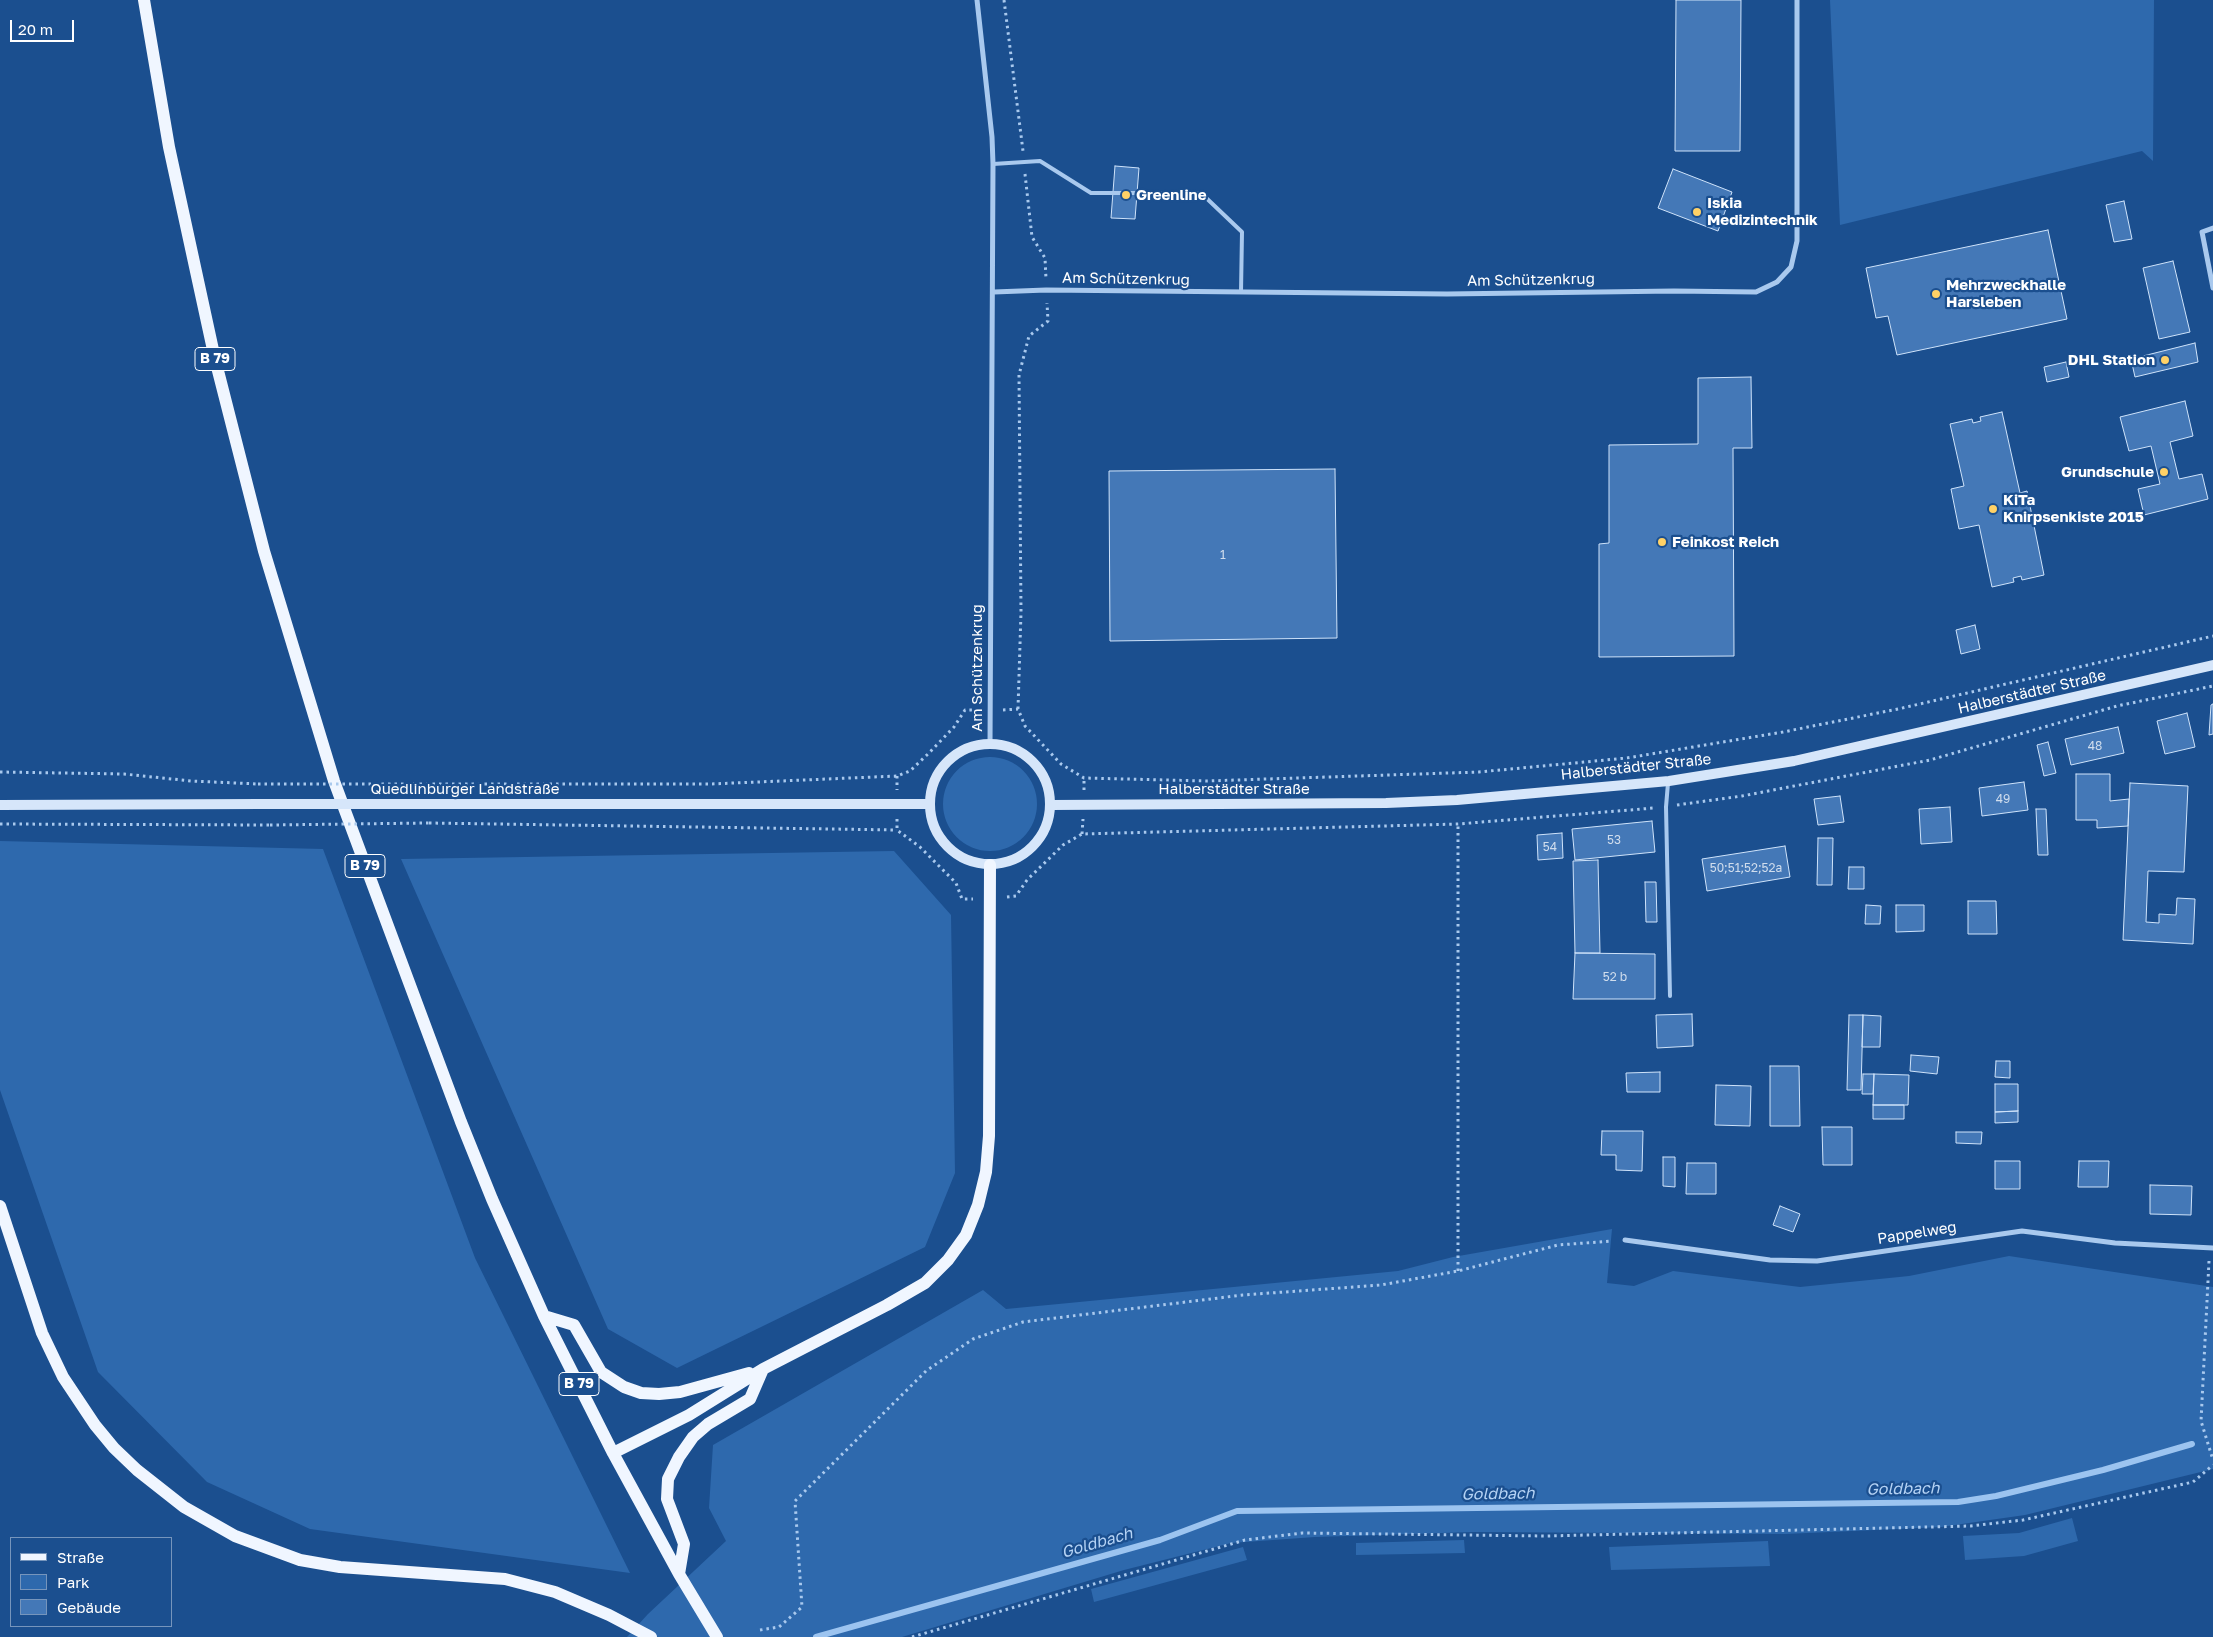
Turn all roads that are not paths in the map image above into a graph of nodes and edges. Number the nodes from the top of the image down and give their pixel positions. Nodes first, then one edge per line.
1 (144, 0) edge
2 (977, 0) edge
3 (1797, 0) edge
4 (993, 164) junction
5 (2213, 228) edge
6 (2213, 288) edge
7 (994, 292) junction
8 (1241, 292) junction
9 (2213, 665) edge
10 (990, 744) junction
11 (1669, 781) junction
12 (0, 804) edge
13 (930, 804) junction
14 (1051, 805) junction
15 (990, 865) junction
16 (1670, 996) dead end
17 (0, 1206) edge
18 (1626, 1240) road end
19 (2211, 1248) edge
20 (544, 1316) junction
21 (764, 1369) junction
22 (613, 1453) junction
23 (679, 1574) junction
24 (651, 1637) edge
25 (717, 1637) edge

1 - 20 main road, B 79
2 - 4 street, Am Schützenkrug
3 - 8 street, Am Schützenkrug
4 - 7 street, Am Schützenkrug
4 - 8 lane
5 - 6 street
7 - 8 street, Am Schützenkrug
7 - 10 street, Am Schützenkrug
9 - 11 main road, Halberstädter Straße
10 - 13 main road
10 - 14 main road
11 - 14 main road, Halberstädter Straße
11 - 16 lane
12 - 13 main road, Quedlinburger Landstraße, bridge
13 - 15 main road
14 - 15 main road
15 - 21 main road
17 - 24 main road
18 - 19 street, Pappelweg
20 - 21 main road
20 - 22 main road, B 79
21 - 22 main road
21 - 23 main road
22 - 23 main road, B 79
23 - 25 main road, B 79

